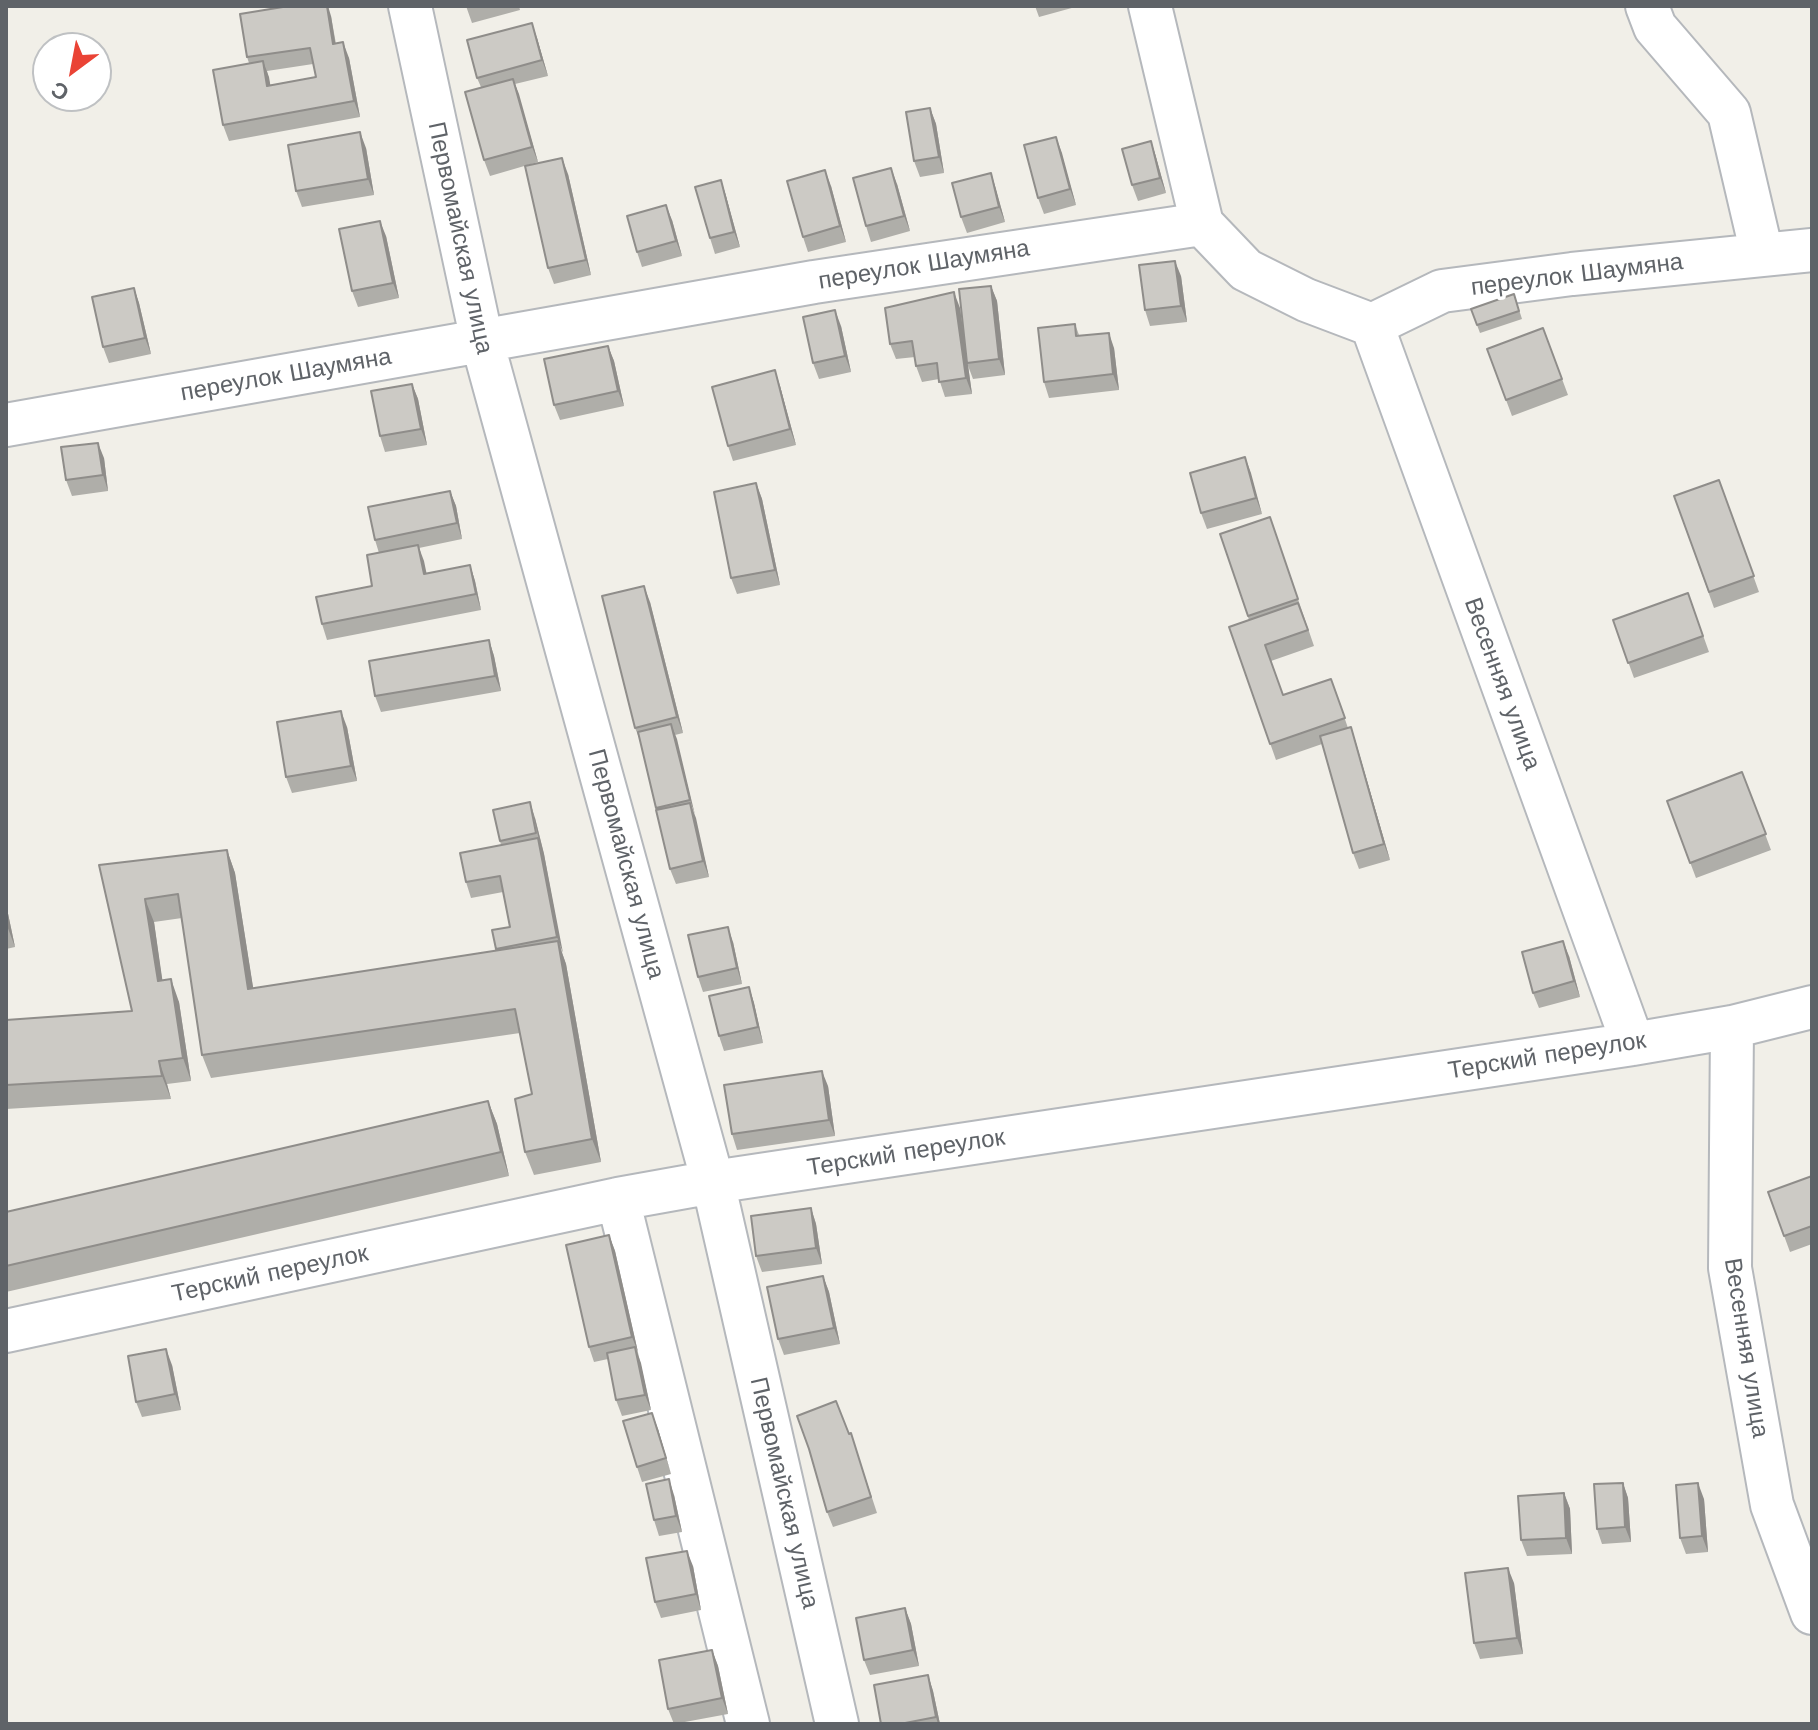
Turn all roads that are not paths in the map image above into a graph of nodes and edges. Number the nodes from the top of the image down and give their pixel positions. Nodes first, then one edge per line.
1 (410, 6) edge
2 (1150, 6) edge
3 (1647, 6) edge
4 (1202, 224) junction
5 (1812, 250) edge
6 (1762, 254) junction
7 (1372, 325) junction
8 (482, 341) junction
9 (6, 425) edge
10 (1812, 1007) edge
11 (1732, 1027) junction
12 (1633, 1044) junction
13 (713, 1182) junction
14 (618, 1199) junction
15 (6, 1331) edge
16 (1812, 1613) edge
17 (748, 1724) edge
18 (837, 1724) edge

1 - 8 street, Первомайская улица
2 - 4 street
3 - 6 street
4 - 7 street
4 - 8 street, переулок Шаумяна
5 - 6 street, переулок Шаумяна
6 - 7 street, переулок Шаумяна
7 - 12 street, Весенняя улица
8 - 9 street, переулок Шаумяна
8 - 13 street, Первомайская улица
10 - 11 street, Терский переулок
11 - 12 street, Терский переулок
11 - 16 street, Весенняя улица
12 - 13 street, Терский переулок
13 - 14 street, Терский переулок
13 - 18 street, Первомайская улица
14 - 15 street, Терский переулок
14 - 17 street

